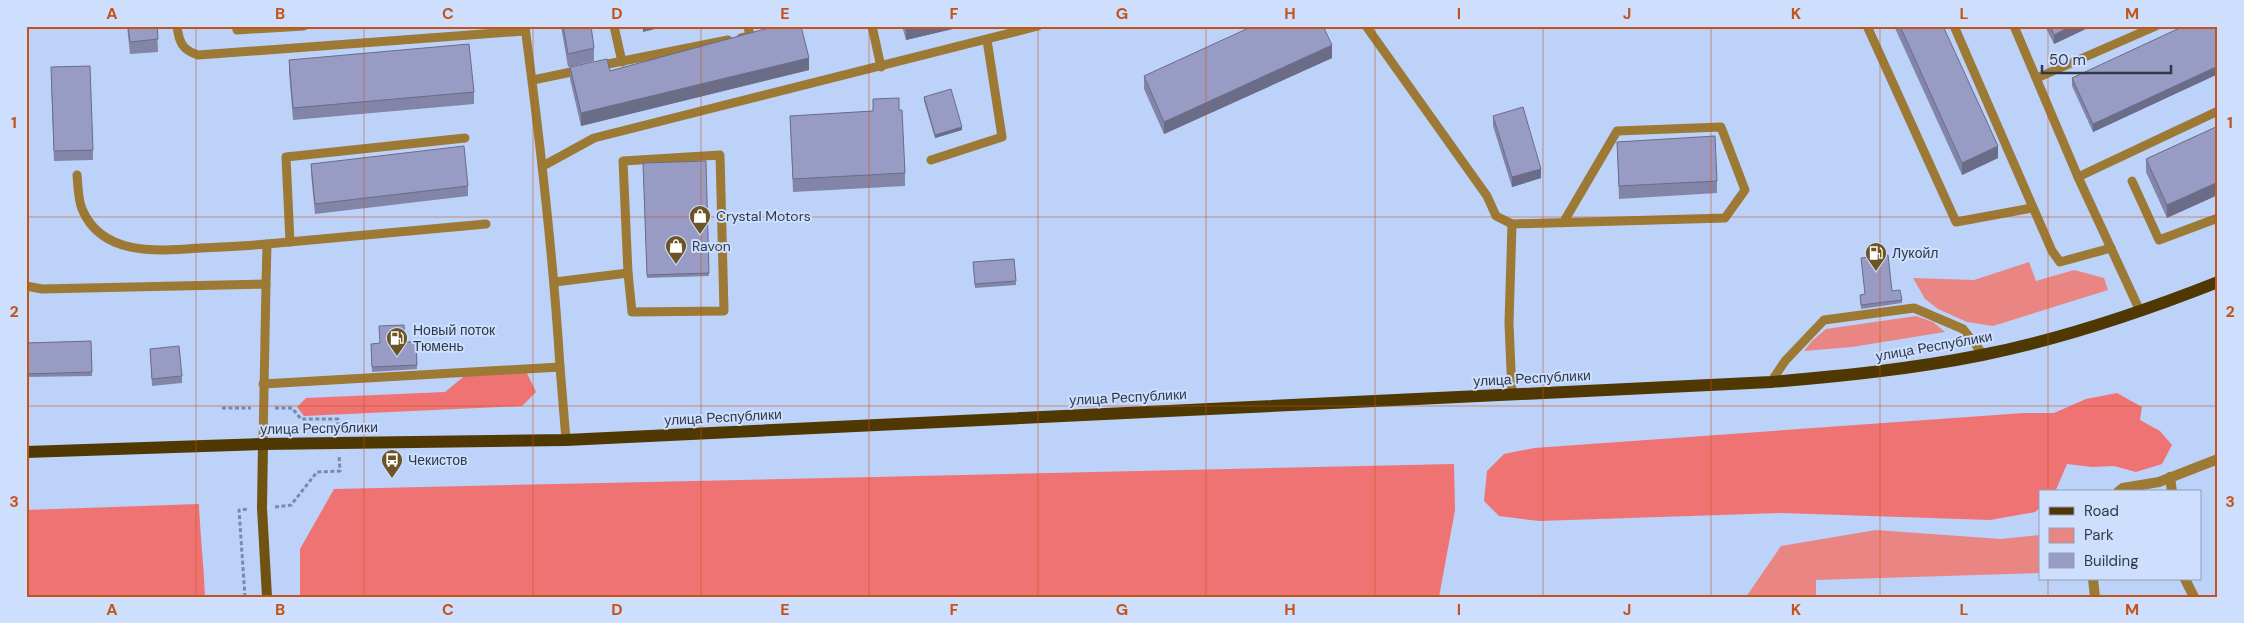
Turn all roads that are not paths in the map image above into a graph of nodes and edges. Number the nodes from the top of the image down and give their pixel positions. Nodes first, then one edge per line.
1 (177, 26) edge
2 (236, 26) edge
3 (304, 26) edge
4 (614, 26) edge
5 (748, 26) edge
6 (872, 26) edge
7 (1038, 26) edge
8 (1366, 26) edge
9 (1867, 26) edge
10 (1954, 26) edge
11 (2014, 26) edge
12 (2156, 26) edge
13 (525, 29) edge
14 (479, 31) edge
15 (987, 40) junction
16 (622, 62) junction
17 (881, 67) junction
18 (2036, 78) junction
19 (533, 80) junction
20 (2218, 111) edge
21 (465, 138) dead end
22 (931, 160) dead end
23 (543, 166) junction
24 (77, 175) dead end
25 (2078, 177) junction
26 (2132, 181) dead end
27 (2032, 208) junction
28 (2218, 218) edge
29 (1563, 223) junction
30 (486, 224) dead end
31 (1512, 224) junction
32 (290, 242) junction
33 (266, 244) junction
34 (2111, 248) junction
35 (628, 273) junction
36 (555, 282) junction
37 (2218, 282) edge
38 (266, 284) junction
39 (26, 286) edge
40 (2140, 311) junction
41 (1983, 354) junction
42 (560, 367) junction
43 (1771, 382) junction
44 (263, 384) junction
45 (1512, 394) junction
46 (566, 440) junction
47 (263, 444) junction
48 (26, 452) edge
49 (2218, 459) edge
50 (2170, 477) junction
51 (2120, 490) edge
52 (2172, 490) edge
53 (2093, 580) edge
54 (2186, 580) edge
55 (266, 597) edge
56 (2095, 597) edge
57 (2194, 597) edge

1 - 14 lane
2 - 3 lane
4 - 16 lane
5 - 16 lane
6 - 17 lane
7 - 15 lane
8 - 31 lane
9 - 27 lane
10 - 27 lane
11 - 18 lane
12 - 18 lane
13 - 14 lane
13 - 19 lane
15 - 17 lane
15 - 22 lane
16 - 19 lane
17 - 23 lane
18 - 25 lane
19 - 23 lane
20 - 25 lane
21 - 32 lane
23 - 36 lane
24 - 33 lane
25 - 34 lane
26 - 28 lane
27 - 34 lane
29 - 29 lane
29 - 31 lane
30 - 32 lane
31 - 45 lane
32 - 33 lane
33 - 38 lane
34 - 40 lane
35 - 35 lane
35 - 36 lane
36 - 42 lane
37 - 40 main road, улица Республики
38 - 39 lane
38 - 44 lane
40 - 41 main road, улица Республики
41 - 43 main road, улица Республики
41 - 43 lane
42 - 44 lane
42 - 46 lane
43 - 45 main road, улица Республики
44 - 47 lane
45 - 46 main road, улица Республики
46 - 47 main road, улица Республики
47 - 48 main road, улица Республики
47 - 55 main road
49 - 50 street
50 - 51 street
50 - 52 street
53 - 56 street
54 - 57 street

